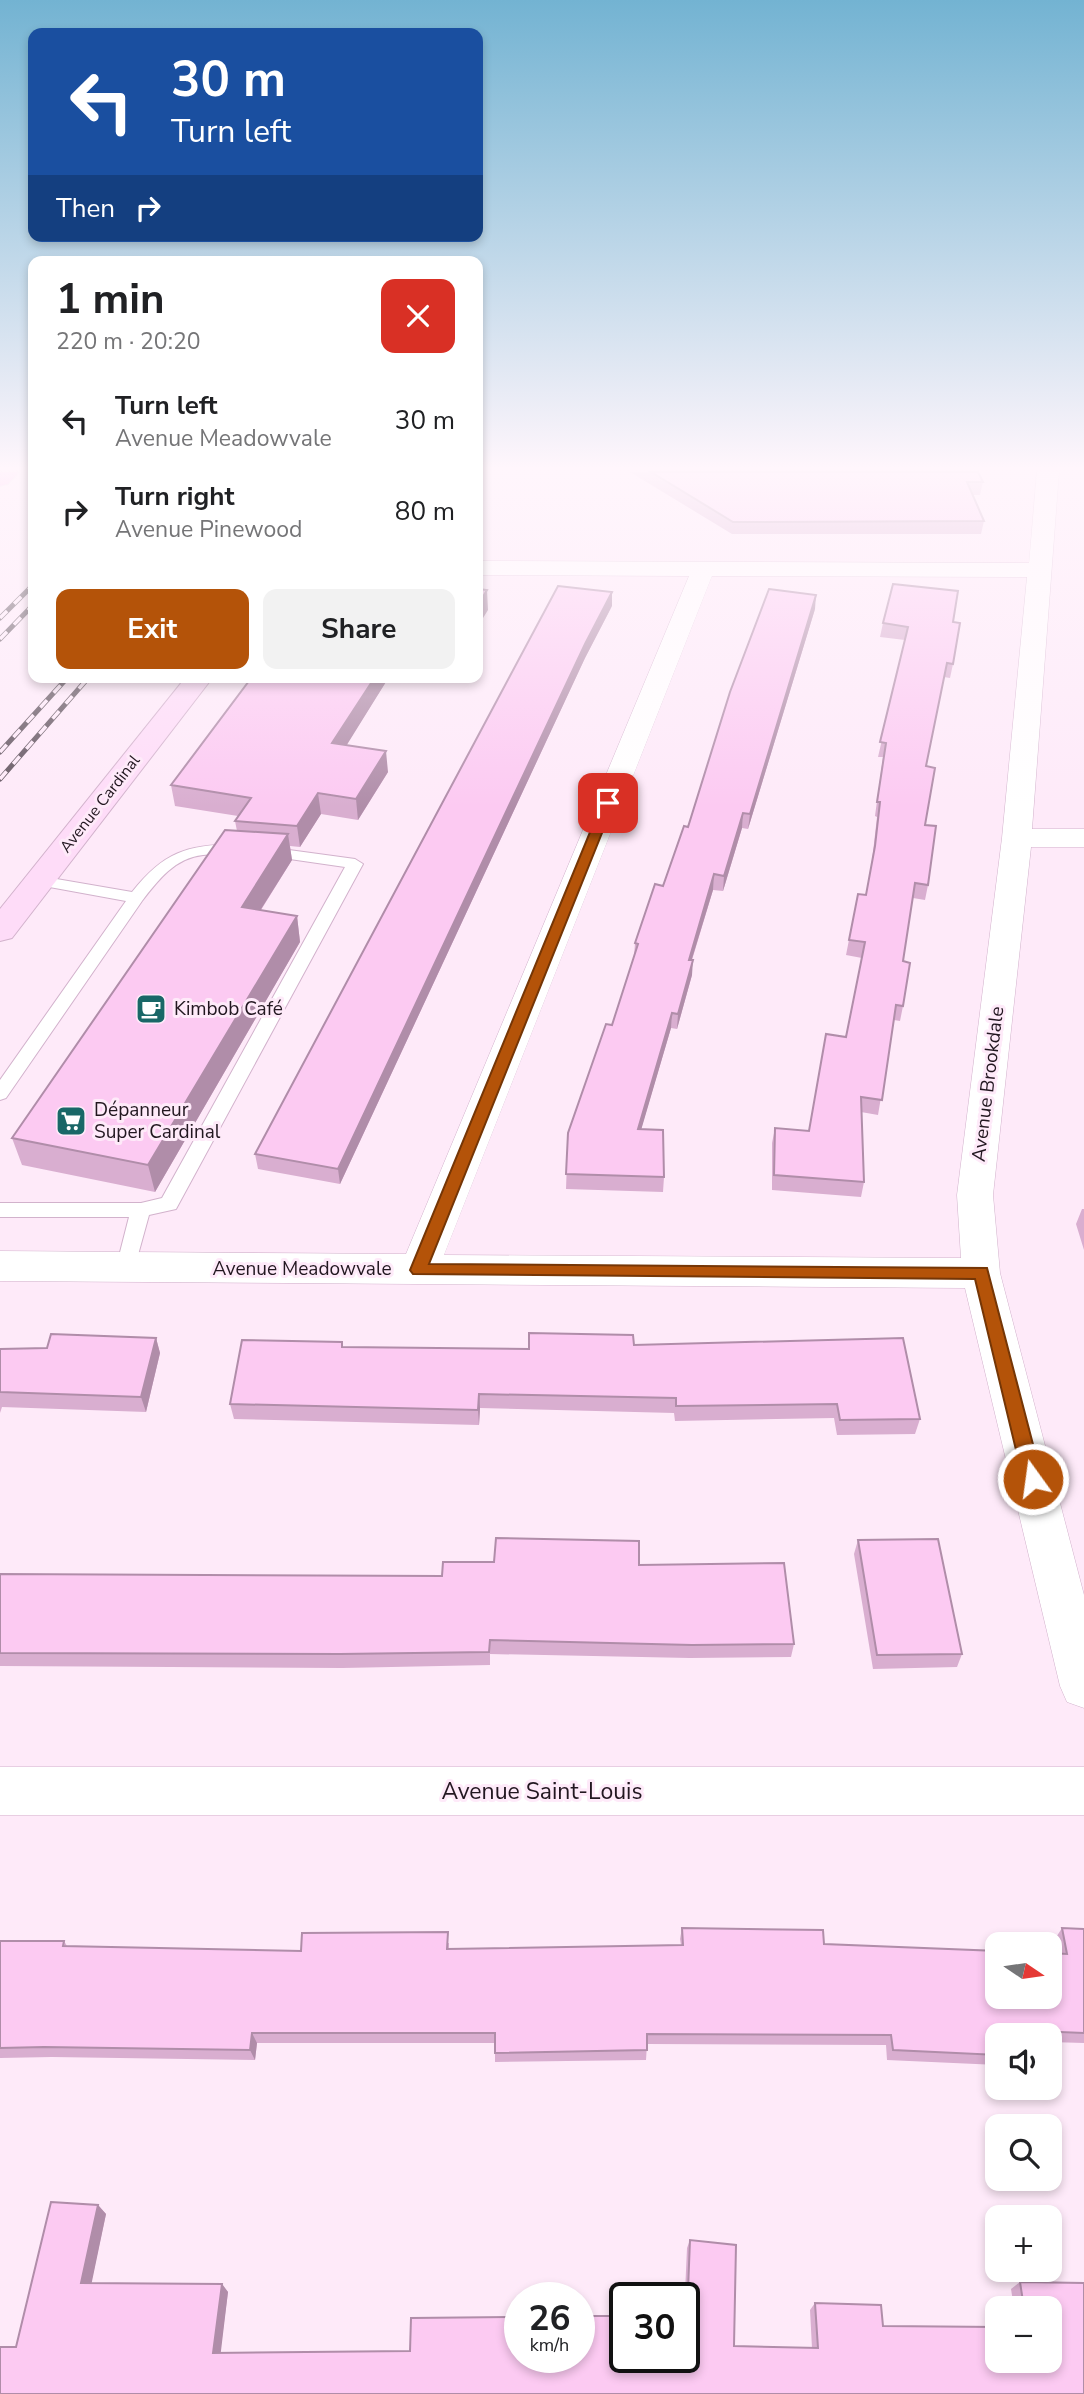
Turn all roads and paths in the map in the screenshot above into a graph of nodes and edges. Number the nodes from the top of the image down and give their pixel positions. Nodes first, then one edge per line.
1 (697, 584) edge
2 (1039, 584) edge
3 (195, 683) edge
4 (1017, 838) junction
5 (1084, 838) edge
6 (39, 881) junction
7 (136, 898) junction
8 (0, 931) edge
9 (0, 1094) edge
10 (0, 1210) edge
11 (141, 1210) junction
12 (0, 1266) edge
13 (126, 1268) junction
14 (419, 1270) junction
15 (981, 1273) junction
16 (1084, 1686) edge
17 (0, 1791) edge
18 (1084, 1791) edge

1 - 14 street
2 - 4 street, Avenue Brookdale
3 - 6 main road, Avenue Cardinal
4 - 5 street
4 - 15 street, Avenue Brookdale
6 - 7 lane
6 - 8 main road, Avenue Cardinal
7 - 9 lane
7 - 11 lane
10 - 11 lane
11 - 13 lane
12 - 13 street, Avenue Meadowvale
13 - 14 street, Avenue Meadowvale
14 - 15 street, Avenue Meadowvale
15 - 16 street, Avenue Brookdale
17 - 18 street, Avenue Saint-Louis

